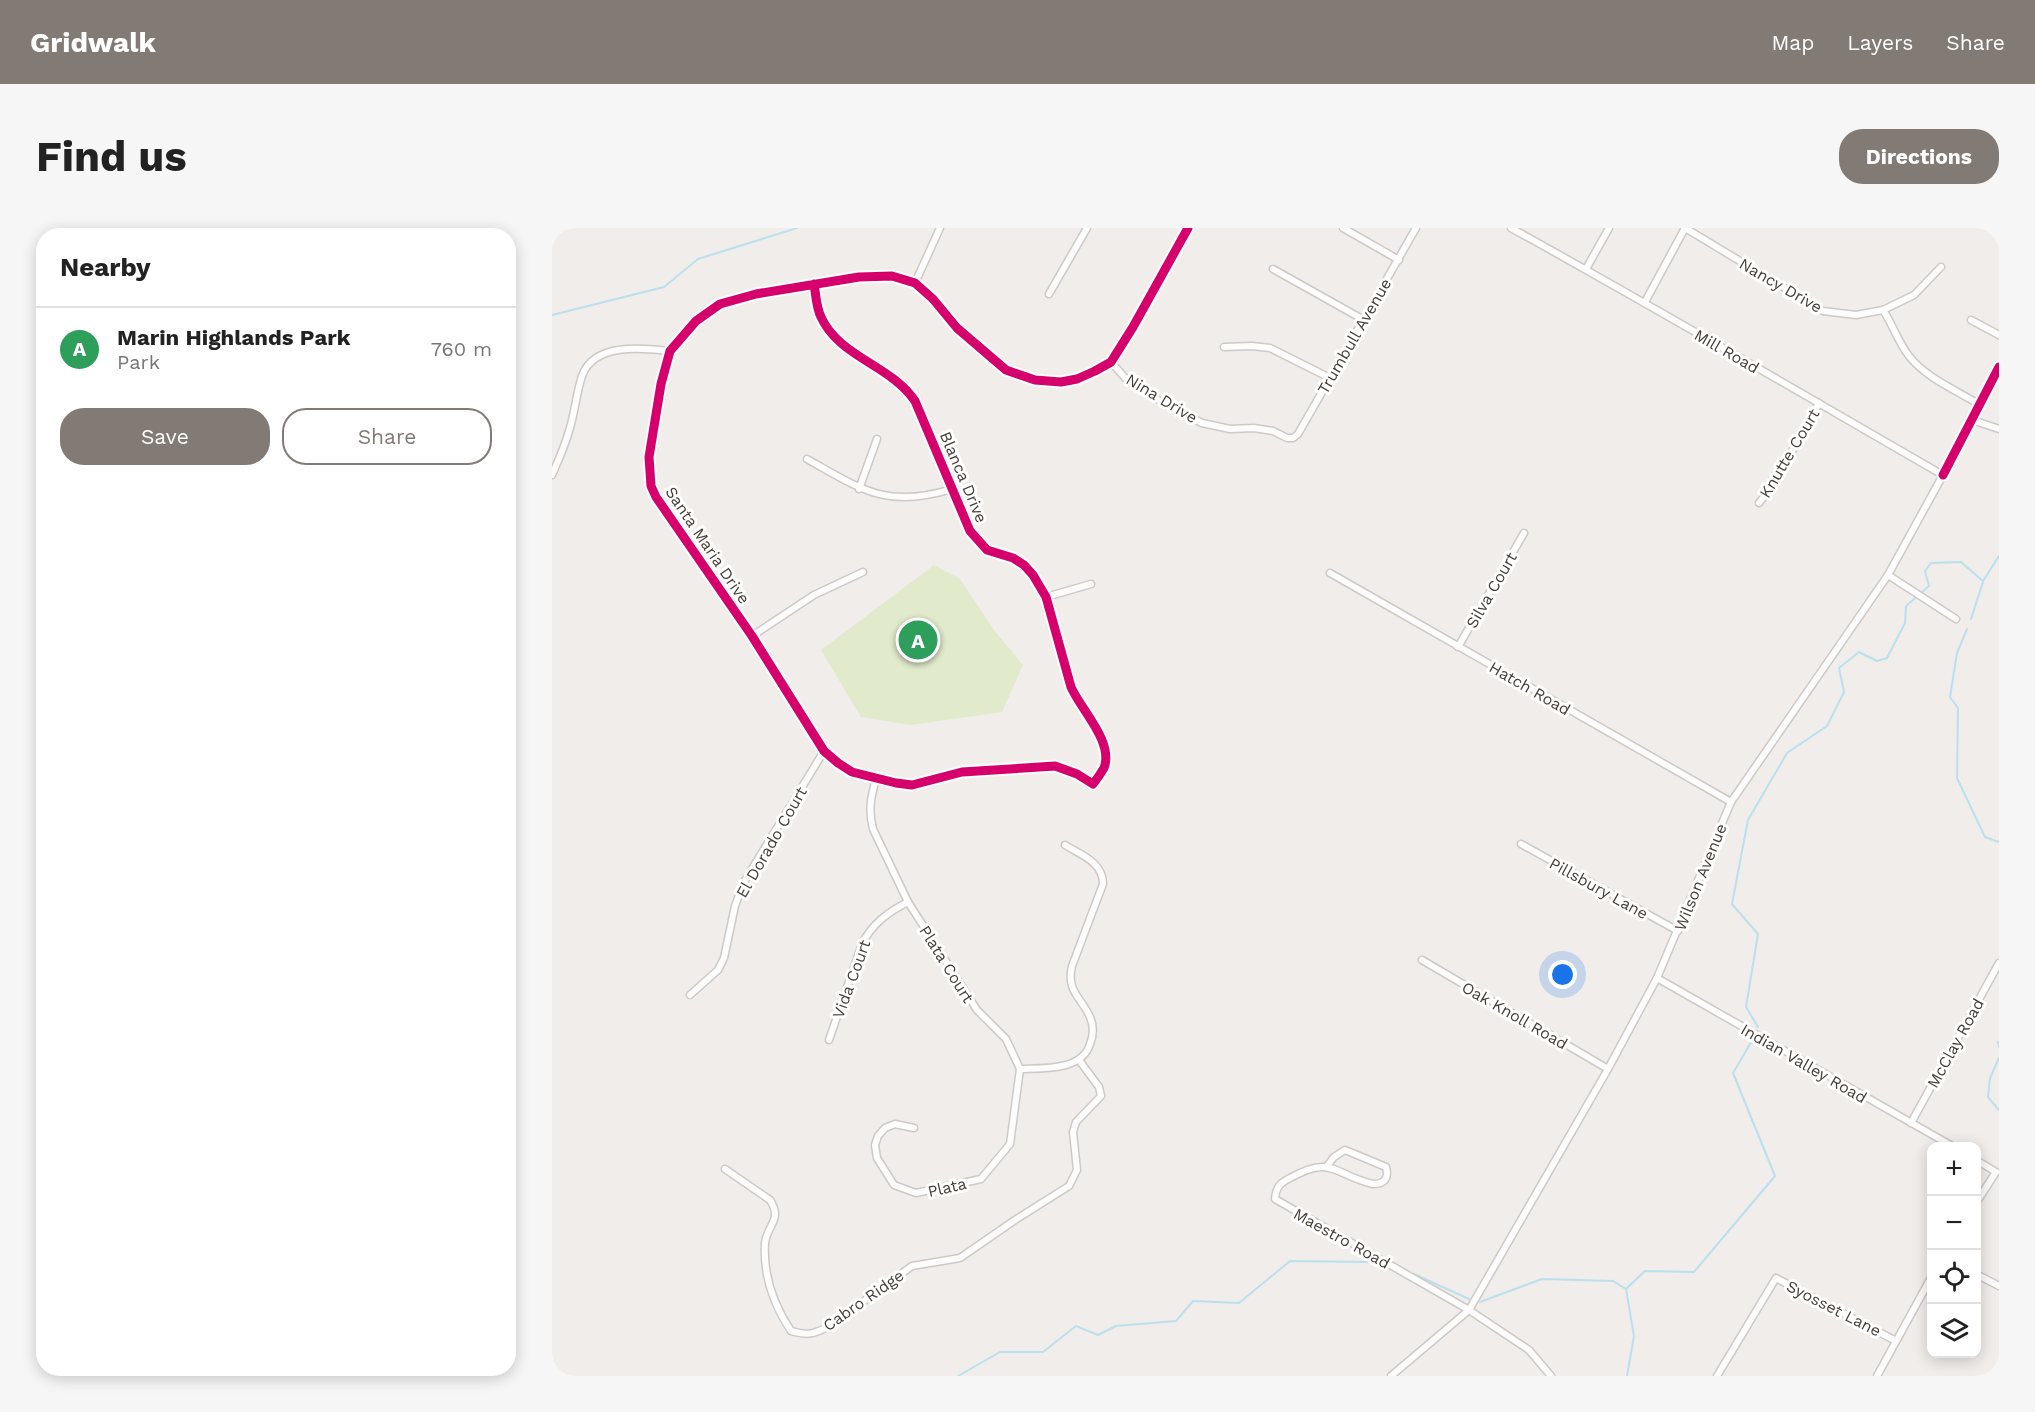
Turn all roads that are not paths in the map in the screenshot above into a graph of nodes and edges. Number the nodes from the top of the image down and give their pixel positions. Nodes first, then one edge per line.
1 (940, 228) edge
2 (1087, 228) edge
3 (1188, 228) edge
4 (1342, 228) edge
5 (1416, 228) edge
6 (1511, 228) edge
7 (1610, 228) edge
8 (1685, 228) edge
9 (1399, 260) junction
10 (1941, 267) dead end
11 (1273, 269) dead end
12 (1586, 269) junction
13 (915, 283) junction
14 (814, 284) junction
15 (1049, 294) dead end
16 (1645, 302) junction
17 (1883, 310) junction
18 (1364, 320) junction
19 (1971, 320) dead end
20 (1999, 335) edge
21 (1224, 346) dead end
22 (670, 351) junction
23 (1110, 362) junction
24 (1999, 367) edge
25 (1330, 378) junction
26 (1819, 403) junction
27 (1980, 405) junction
28 (1972, 420) junction
29 (1999, 429) edge
30 (1287, 438) joint
31 (877, 439) dead end
32 (807, 459) dead end
33 (552, 475) edge
34 (1944, 475) junction
35 (859, 489) junction
36 (952, 489) junction
37 (1759, 503) dead end
38 (1524, 533) dead end
39 (863, 572) dead end
40 (1330, 573) dead end
41 (1888, 575) junction
42 (1091, 584) dead end
43 (1046, 597) junction
44 (1956, 619) dead end
45 (752, 636) junction
46 (1458, 647) junction
47 (824, 751) junction
48 (876, 779) junction
49 (1093, 784) joint
50 (1731, 802) junction
51 (1521, 844) dead end
52 (1065, 845) dead end
53 (909, 902) junction
54 (1678, 931) junction
55 (1422, 960) dead end
56 (1999, 963) edge
57 (1657, 978) junction
58 (690, 995) dead end
59 (829, 1040) dead end
60 (1078, 1060) junction
61 (1020, 1069) junction
62 (1608, 1069) junction
63 (1911, 1123) junction
64 (914, 1128) dead end
65 (1945, 1142) edge
66 (1981, 1162) edge
67 (1327, 1166) junction
68 (725, 1169) dead end
69 (1998, 1171) edge
70 (1981, 1197) edge
71 (1981, 1276) edge
72 (1927, 1285) edge
73 (1999, 1286) edge
74 (1469, 1310) junction
75 (1896, 1341) junction
76 (1391, 1376) edge
77 (1551, 1376) edge
78 (1717, 1376) edge
79 (1877, 1376) edge

1 - 13 street
2 - 15 street
3 - 23 street, Santa Maria Drive
4 - 9 street
5 - 9 street, Trumbull Avenue
6 - 12 street, Mill Road
7 - 12 street
8 - 16 street
8 - 17 street, Nancy Drive
9 - 18 street, Trumbull Avenue
10 - 17 street, Nancy Drive
11 - 18 street
12 - 16 street, Mill Road
13 - 14 street, Santa Maria Drive
13 - 23 street, Santa Maria Drive
14 - 22 street, Santa Maria Drive
14 - 36 street, Blanca Drive
16 - 26 street, Mill Road
17 - 27 street
18 - 25 street, Trumbull Avenue
19 - 20 street
21 - 25 street
22 - 33 street
22 - 45 street, Santa Maria Drive
23 - 30 street, Nina Drive
24 - 27 street, Wilson Avenue
25 - 30 street, Trumbull Avenue
26 - 34 street, Mill Road
26 - 37 street, Knutte Court
27 - 28 street, Wilson Avenue
28 - 29 street
28 - 34 street, Wilson Avenue
31 - 35 street
32 - 35 street
34 - 41 street, Wilson Avenue
35 - 36 street
36 - 43 street, Blanca Drive
38 - 46 street, Silva Court
39 - 45 street
40 - 46 street, Hatch Road
41 - 44 street
41 - 50 street, Wilson Avenue
42 - 43 street
43 - 49 street, Blanca Drive
45 - 47 street, Santa Maria Drive
46 - 50 street, Hatch Road
47 - 48 street, Santa Maria Drive
47 - 58 street, El Dorado Court
48 - 49 street, Santa Maria Drive
48 - 53 street, Plata Court
50 - 54 street, Wilson Avenue
51 - 54 street, Pillsbury Lane
52 - 60 street
53 - 59 street, Vida Court
53 - 61 street, Plata Court
54 - 57 street, Wilson Avenue
55 - 62 street, Oak Knoll Road
56 - 63 street, McClay Road
57 - 62 street, Wilson Avenue
57 - 63 street, Indian Valley Road
60 - 61 street
60 - 68 street, Cabro Ridge
61 - 64 street, Plata
62 - 74 street, Wilson Avenue
63 - 65 street, Indian Valley Road
66 - 69 street
67 - 67 street, Maestro Road
67 - 74 street, Maestro Road
69 - 70 street
71 - 73 street
72 - 75 street
74 - 76 street, Wilson Avenue
74 - 77 street
75 - 78 street, Syosset Lane
75 - 79 street

